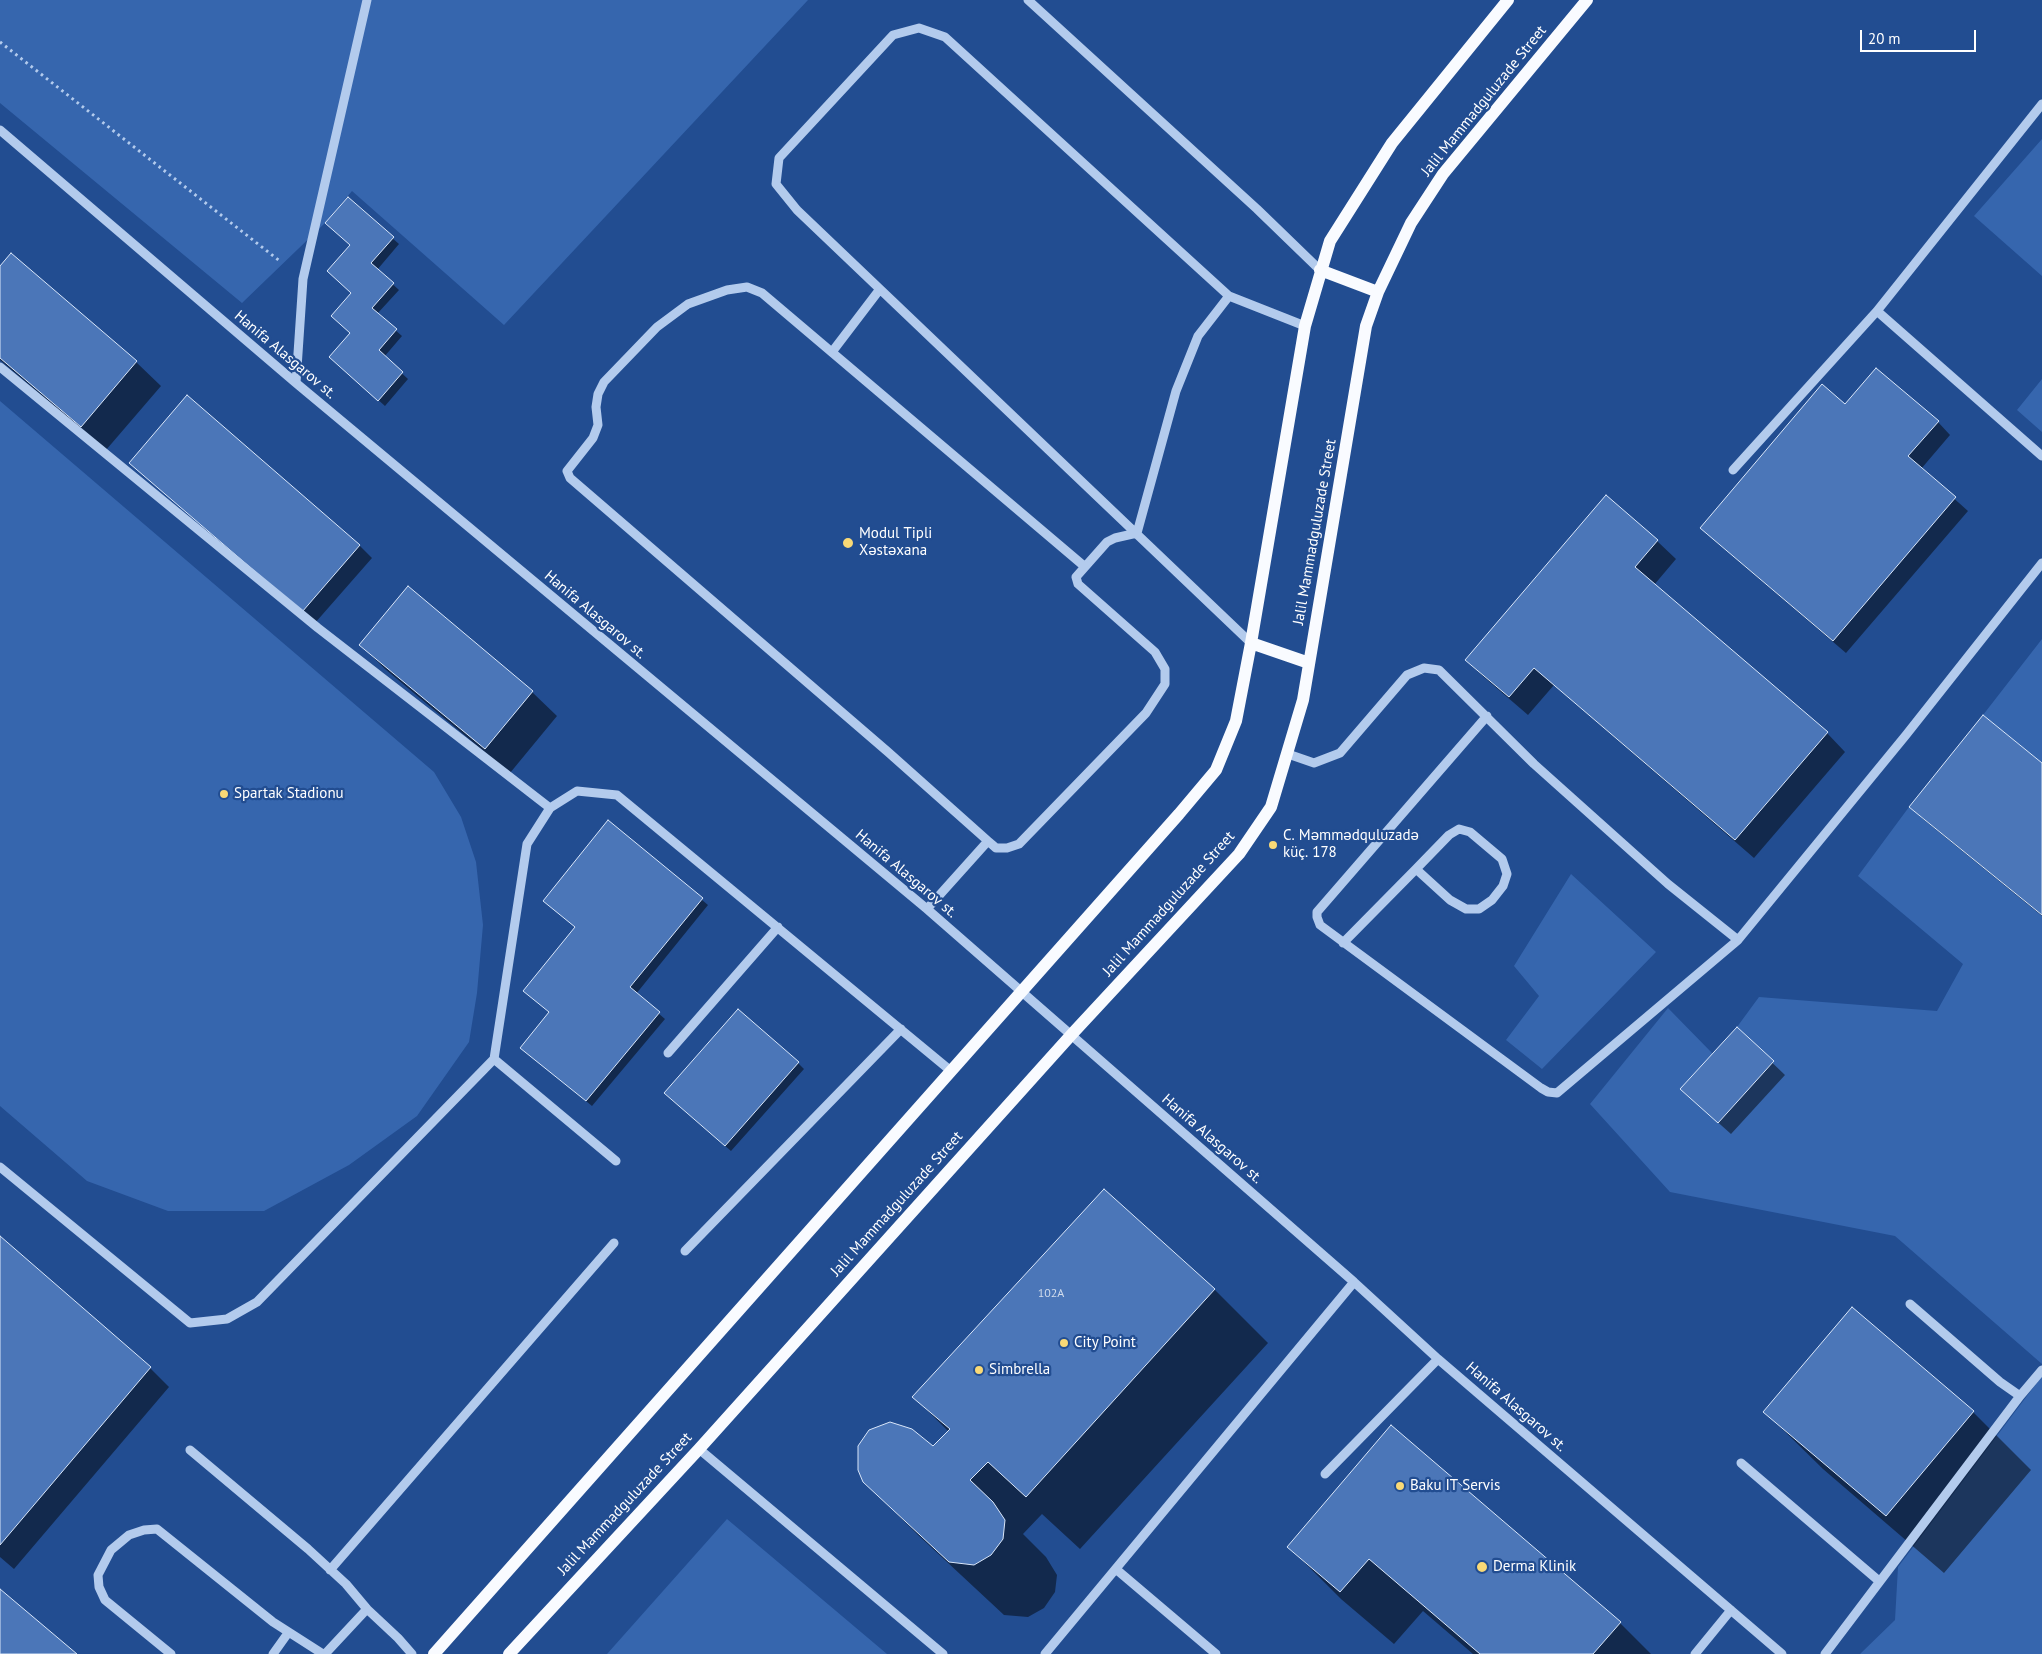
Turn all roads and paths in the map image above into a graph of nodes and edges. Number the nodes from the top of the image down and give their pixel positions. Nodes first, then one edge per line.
1 (367, 0) edge
2 (1028, 0) edge
3 (1508, 0) edge
4 (1588, 0) edge
5 (0, 42) edge
6 (2042, 104) edge
7 (0, 130) edge
8 (1320, 270) junction
9 (303, 280) junction
10 (880, 289) junction
11 (1378, 292) junction
12 (1229, 296) junction
13 (1877, 311) junction
14 (1304, 326) junction
15 (832, 352) junction
16 (0, 367) edge
17 (296, 382) junction
18 (2042, 456) edge
19 (1733, 470) dead end
20 (1137, 533) junction
21 (2042, 563) edge
22 (1084, 566) junction
23 (1252, 643) junction
24 (1309, 663) junction
25 (1487, 716) junction
26 (1288, 754) junction
27 (550, 808) junction
28 (988, 841) junction
29 (1416, 868) junction
30 (928, 910) junction
31 (778, 927) junction
32 (1738, 940) junction
33 (1343, 943) junction
34 (1021, 992) junction
35 (901, 1029) junction
36 (1072, 1034) junction
37 (668, 1053) dead end
38 (494, 1059) junction
39 (951, 1071) junction
40 (616, 1161) dead end
41 (0, 1167) edge
42 (614, 1243) dead end
43 (685, 1251) dead end
44 (1354, 1282) junction
45 (1910, 1304) dead end
46 (1438, 1359) junction
47 (2042, 1370) edge
48 (2038, 1383) edge
49 (2020, 1396) junction
50 (699, 1449) junction
51 (190, 1450) dead end
52 (1741, 1463) dead end
53 (1325, 1474) dead end
54 (330, 1570) junction
55 (1117, 1570) junction
56 (1879, 1581) junction
57 (368, 1609) junction
58 (1731, 1610) junction
59 (288, 1633) junction
60 (171, 1654) edge
61 (273, 1654) edge
62 (324, 1654) edge
63 (412, 1654) edge
64 (434, 1654) edge
65 (509, 1654) edge
66 (943, 1654) edge
67 (1045, 1654) edge
68 (1216, 1654) edge
69 (1695, 1654) edge
70 (1782, 1654) edge
71 (1825, 1654) edge

1 - 9 street
2 - 8 street
3 - 8 main road
4 - 11 main road, Jalil Mammadguluzade Street
5 - 9 path
6 - 13 street
7 - 17 street, Hanifa Alasgarov st.
8 - 11 main road
8 - 14 main road
9 - 17 street
10 - 12 street
10 - 15 street
10 - 20 street
11 - 24 main road, Jalil Mammadguluzade Street
12 - 14 street
12 - 20 street
13 - 18 street
13 - 19 street
14 - 23 main road
15 - 22 street
15 - 28 street
16 - 27 street
17 - 30 street, Hanifa Alasgarov st.
20 - 22 street
20 - 23 street
21 - 32 street
22 - 28 street
23 - 24 main road
23 - 34 main road
24 - 26 main road, Jalil Mammadguluzade Street
25 - 26 street
25 - 32 street
25 - 33 street
26 - 36 main road, Jalil Mammadguluzade Street
27 - 31 street
27 - 38 street
28 - 30 street
29 - 29 street
29 - 33 street
30 - 34 street, Hanifa Alasgarov st.
31 - 35 street
31 - 37 street
32 - 33 street
34 - 36 street, Hanifa Alasgarov st.
34 - 39 main road
35 - 39 street
35 - 43 street
36 - 44 street, Hanifa Alasgarov st.
36 - 50 main road, Jalil Mammadguluzade Street
38 - 40 street
38 - 41 street
39 - 64 main road
42 - 54 street
44 - 46 street, Hanifa Alasgarov st.
44 - 55 street
45 - 49 street
46 - 53 street
46 - 58 street, Hanifa Alasgarov st.
47 - 48 street
48 - 49 street
49 - 56 street
50 - 65 main road, Jalil Mammadguluzade Street
50 - 66 street
51 - 54 street
52 - 56 street
54 - 57 street
55 - 67 street
55 - 68 street
56 - 71 street
57 - 62 street
57 - 63 street
58 - 69 street
58 - 70 street, Hanifa Alasgarov st.
59 - 60 street
59 - 61 street
59 - 62 street

